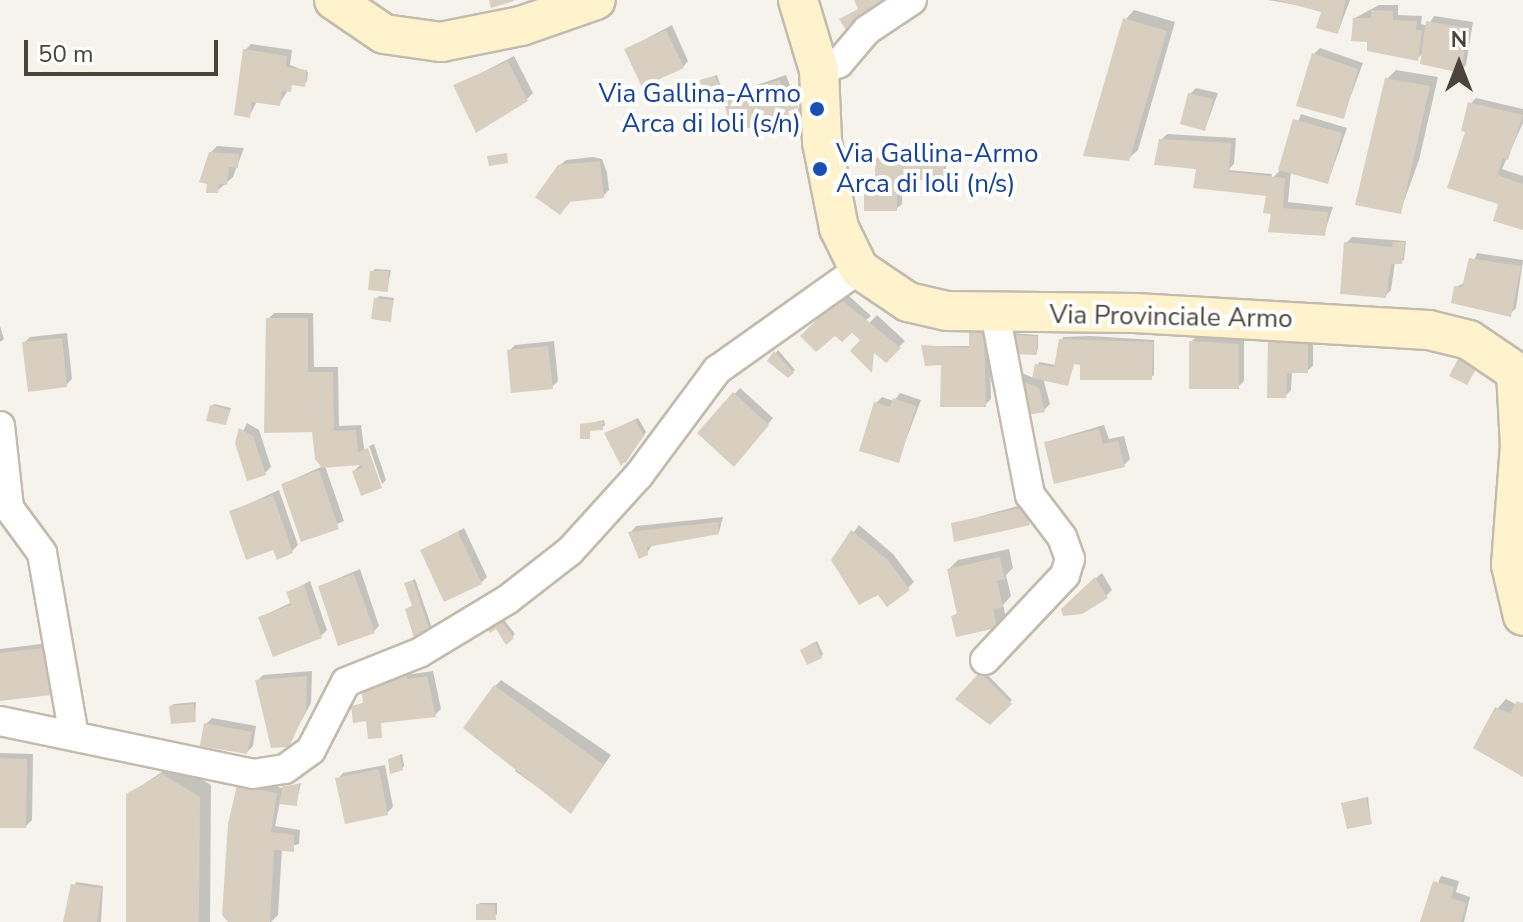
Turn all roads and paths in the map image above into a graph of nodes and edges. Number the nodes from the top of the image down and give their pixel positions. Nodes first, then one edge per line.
1 (334, 0) edge
2 (596, 0) edge
3 (798, 0) edge
4 (912, 0) edge
5 (819, 70) junction
6 (859, 269) junction
7 (995, 314) junction
8 (0, 426) edge
9 (1523, 616) edge
10 (985, 660) dead end
11 (0, 721) edge
12 (74, 736) junction

1 - 2 street
3 - 5 street
4 - 5 street
5 - 6 street
6 - 7 street, Via Provinciale Armo
6 - 12 street
7 - 9 street, Via Provinciale Armo
7 - 10 street
8 - 12 street
11 - 12 street

